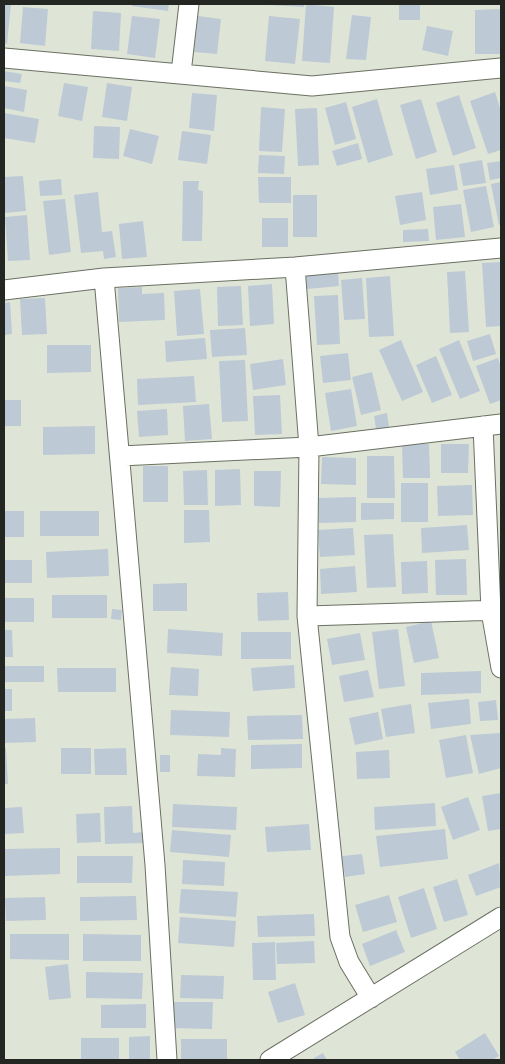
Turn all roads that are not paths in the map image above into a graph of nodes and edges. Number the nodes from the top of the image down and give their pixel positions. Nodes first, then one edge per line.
1 (189, 4) edge
2 (4, 58) edge
3 (501, 68) edge
4 (181, 73) junction
5 (501, 248) edge
6 (295, 267) junction
7 (104, 278) junction
8 (4, 290) edge
9 (492, 425) edge
10 (310, 447) junction
11 (120, 456) junction
12 (496, 611) edge
13 (307, 616) junction
14 (501, 668) edge
15 (501, 917) edge
16 (371, 998) junction
17 (167, 1060) edge
18 (270, 1060) edge

1 - 4 street
2 - 4 street
3 - 4 street
5 - 6 street
6 - 7 street
6 - 10 street
7 - 8 street
7 - 11 street
9 - 10 street
9 - 12 street
10 - 11 street
10 - 13 street
11 - 17 street
12 - 13 street
12 - 14 street
13 - 16 street
15 - 16 street
16 - 18 street

